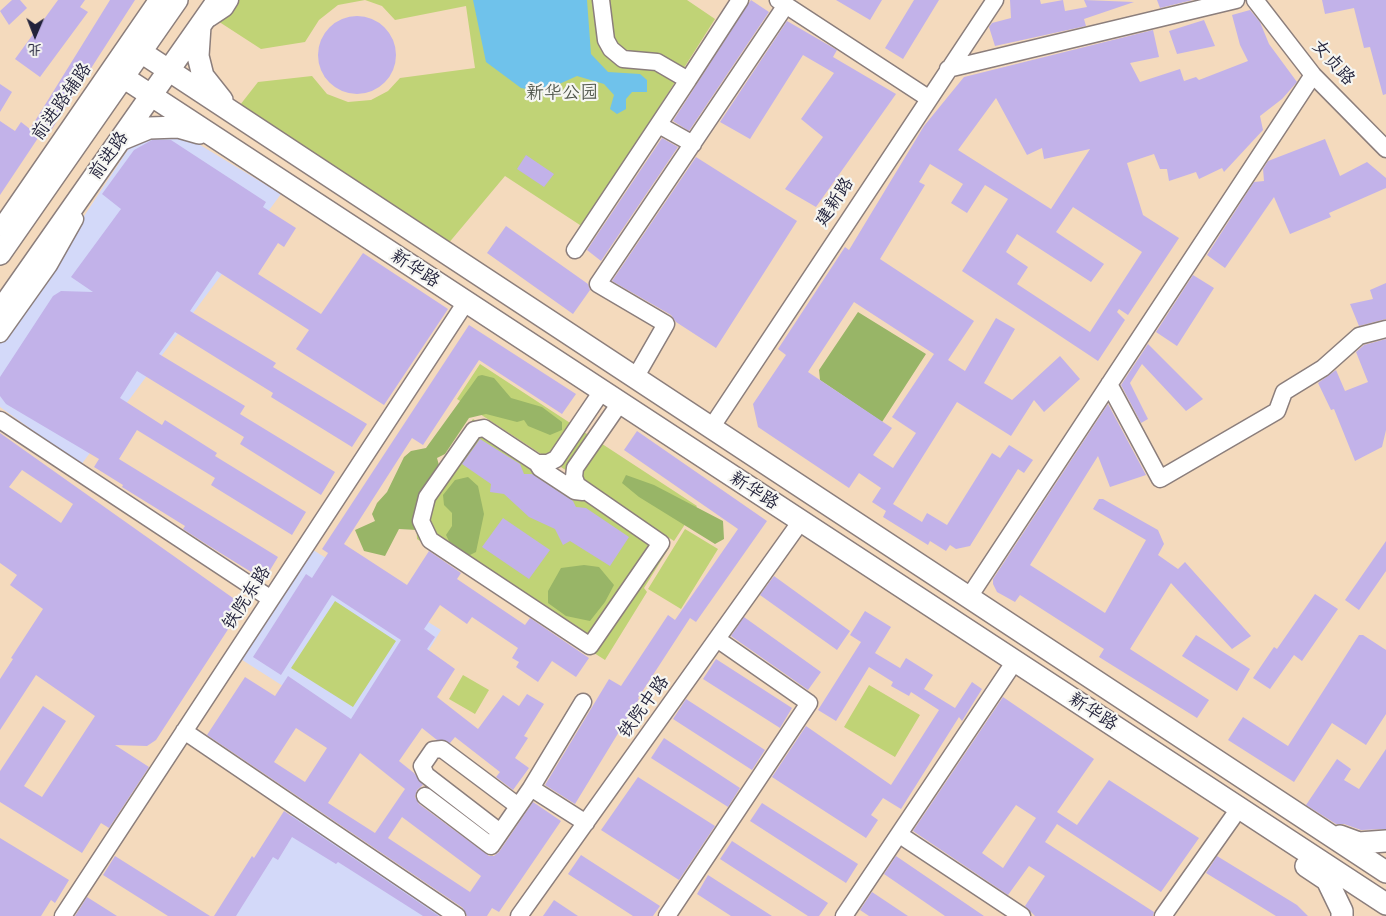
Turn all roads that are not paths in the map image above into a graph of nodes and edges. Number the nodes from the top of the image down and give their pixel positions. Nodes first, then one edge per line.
1 (157, 0) edge
2 (177, 0) edge
3 (218, 0) edge
4 (230, 0) edge
5 (601, 0) edge
6 (740, 0) edge
7 (995, 0) edge
8 (1236, 0) edge
9 (1255, 0) edge
10 (782, 2) edge
11 (200, 25) junction
12 (141, 52) junction
13 (948, 69) junction
14 (168, 71) junction
15 (1313, 75) junction
16 (123, 77) junction
17 (688, 80) junction
18 (150, 96) junction
19 (928, 98) junction
20 (233, 114) junction
21 (659, 125) junction
22 (212, 136) junction
23 (118, 142) junction
24 (693, 144) junction
25 (1386, 149) edge
26 (0, 228) edge
27 (575, 250) dead end
28 (0, 254) edge
29 (466, 302) junction
30 (0, 311) edge
31 (1386, 329) edge
32 (0, 334) edge
33 (635, 378) junction
34 (1110, 384) junction
35 (602, 391) junction
36 (620, 403) junction
37 (0, 420) edge
38 (711, 428) junction
39 (537, 463) junction
40 (590, 494) junction
41 (801, 521) junction
42 (968, 598) junction
43 (271, 599) junction
44 (717, 639) junction
45 (1015, 661) junction
46 (583, 702) dead end
47 (184, 731) junction
48 (1201, 783) junction
49 (531, 788) junction
50 (425, 796) dead end
51 (518, 806) junction
52 (1233, 817) junction
53 (586, 823) junction
54 (1321, 829) junction
55 (500, 832) junction
56 (906, 839) dead end
57 (1386, 841) edge
58 (1386, 872) edge
59 (1386, 904) edge
60 (1015, 914) edge
61 (63, 916) edge
62 (456, 916) edge
63 (519, 916) edge
64 (667, 916) edge
65 (844, 916) edge
66 (1163, 916) edge
67 (1342, 916) edge

1 - 26 street, 前进路辅路
2 - 12 main road, 前进路
3 - 11 main road, 前进路
4 - 11 street
5 - 17 street
6 - 17 street
7 - 13 street, 建新路
8 - 13 street
9 - 15 street, 女贞路
10 - 19 street
10 - 24 street
11 - 14 main road, 前进路
11 - 20 main road
12 - 14 main road, 新华路
12 - 16 main road, 前进路
13 - 19 street, 建新路
14 - 18 main road, 前进路
14 - 20 main road, 新华路
15 - 25 street, 女贞路
15 - 34 street
16 - 18 main road, 新华路
16 - 28 main road, 前进路
17 - 21 street
18 - 22 main road, 新华路
18 - 23 main road, 前进路
19 - 38 street, 建新路
20 - 33 main road, 新华路
21 - 24 street
21 - 27 street
22 - 23 main road
22 - 29 main road, 新华路
23 - 30 main road, 前进路
23 - 32 street
24 - 33 street
29 - 35 main road, 新华路
29 - 43 street, 铁院东路
31 - 34 street
33 - 38 main road, 新华路
34 - 42 street
35 - 36 main road, 新华路
35 - 39 street
36 - 40 street
36 - 41 main road, 新华路
37 - 43 street
38 - 42 main road, 新华路
39 - 40 street
39 - 40 street
41 - 44 street, 铁院中路
41 - 45 main road, 新华路
42 - 54 main road, 新华路
43 - 47 street, 铁院东路
44 - 53 street, 铁院中路
44 - 64 street
45 - 48 main road, 新华路
45 - 65 street
46 - 49 street
47 - 61 street, 铁院东路
47 - 62 street
48 - 52 main road
48 - 59 main road, 新华路
49 - 51 street
49 - 53 street
50 - 55 street
51 - 55 street
51 - 55 street
52 - 66 street
52 - 67 main road
53 - 63 street, 铁院中路
54 - 57 main road
54 - 58 main road, 新华路
56 - 60 street

